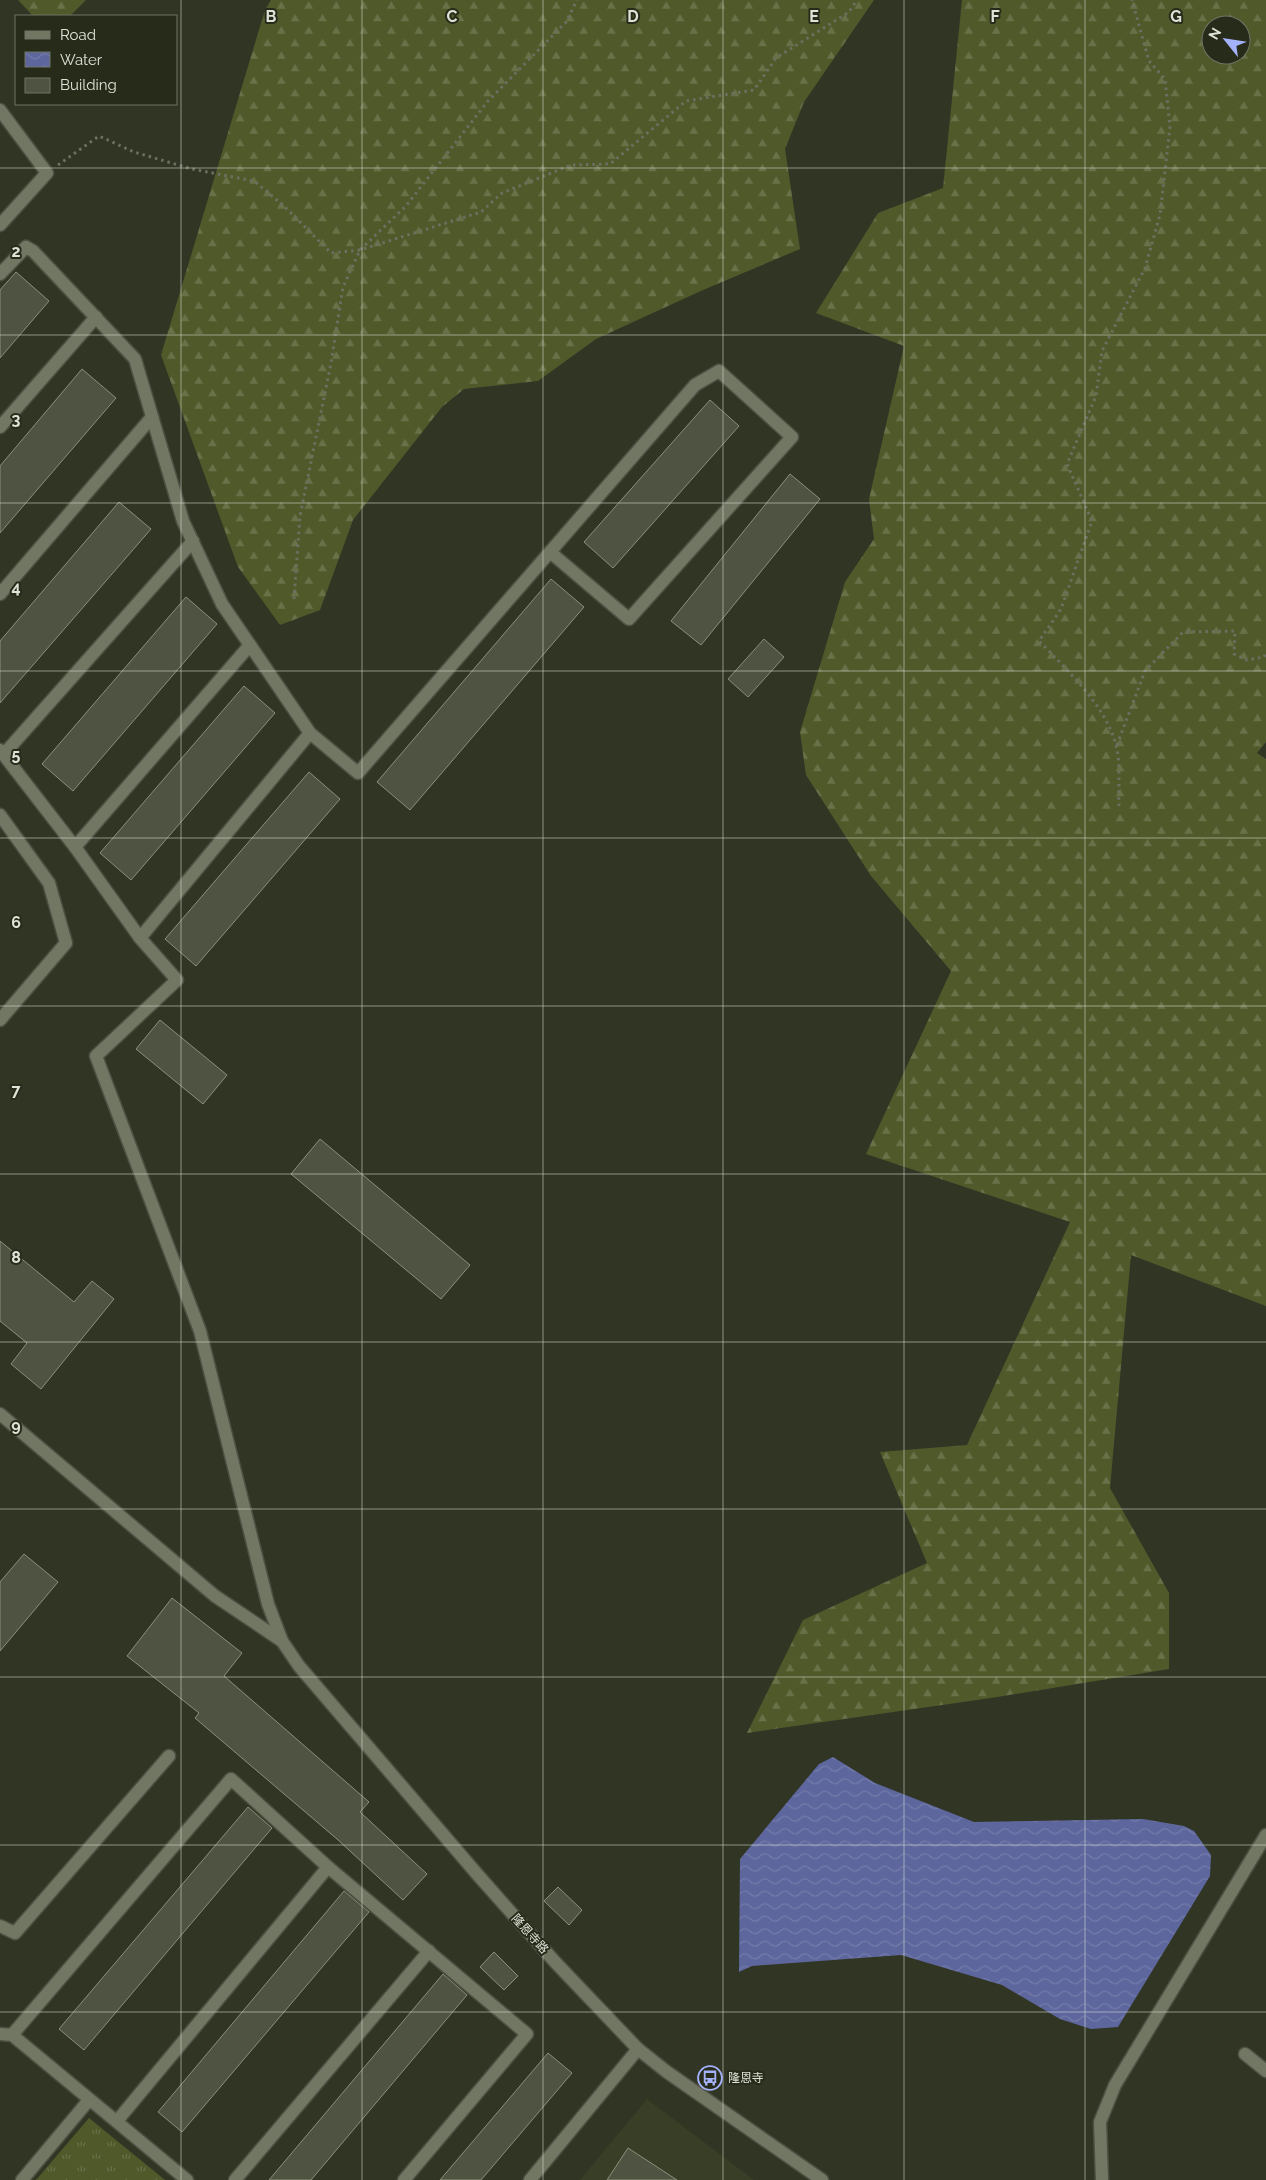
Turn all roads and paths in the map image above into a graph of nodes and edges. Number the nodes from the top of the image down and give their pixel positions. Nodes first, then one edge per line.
1 (577, 0) edge
2 (857, 0) edge
3 (1132, 0) edge
4 (0, 110) edge
5 (47, 173) junction
6 (0, 225) edge
7 (360, 250) junction
8 (0, 274) edge
9 (96, 317) junction
10 (152, 417) junction
11 (0, 427) edge
12 (193, 541) junction
13 (550, 552) junction
14 (0, 594) edge
15 (294, 599) dead end
16 (250, 645) junction
17 (1266, 653) edge
18 (310, 733) junction
19 (1116, 745) junction
20 (2, 752) edge
21 (1119, 806) dead end
22 (0, 815) edge
23 (74, 847) junction
24 (140, 938) junction
25 (0, 1020) edge
26 (0, 1414) edge
27 (282, 1641) junction
28 (169, 1756) dead end
29 (1266, 1835) edge
30 (328, 1866) junction
31 (0, 1926) edge
32 (429, 1951) junction
33 (6, 2035) edge
34 (638, 2049) junction
35 (1245, 2054) dead end
36 (1266, 2071) edge
37 (89, 2100) junction
38 (117, 2121) junction
39 (22, 2180) edge
40 (187, 2180) edge
41 (235, 2180) edge
42 (404, 2180) edge
43 (530, 2180) edge
44 (822, 2180) edge
45 (1102, 2180) edge

1 - 7 path
2 - 7 path
3 - 19 path
4 - 5 street
5 - 6 street
5 - 7 path
7 - 15 path
8 - 9 street
9 - 10 street
9 - 11 street
10 - 12 street
10 - 14 street
12 - 16 street
12 - 20 street
13 - 13 street
13 - 18 street
16 - 18 street
16 - 23 street
17 - 19 path
18 - 24 street
19 - 21 path
20 - 23 street
22 - 25 street
23 - 24 street
24 - 27 street
26 - 27 street
27 - 34 street, 隆恩寺路
28 - 31 street
29 - 45 street
30 - 32 street
30 - 33 street
30 - 38 street
32 - 41 street
32 - 42 street
33 - 37 street
34 - 43 street
34 - 44 street, 隆恩寺路
35 - 36 street
37 - 38 street
37 - 39 street
38 - 40 street

